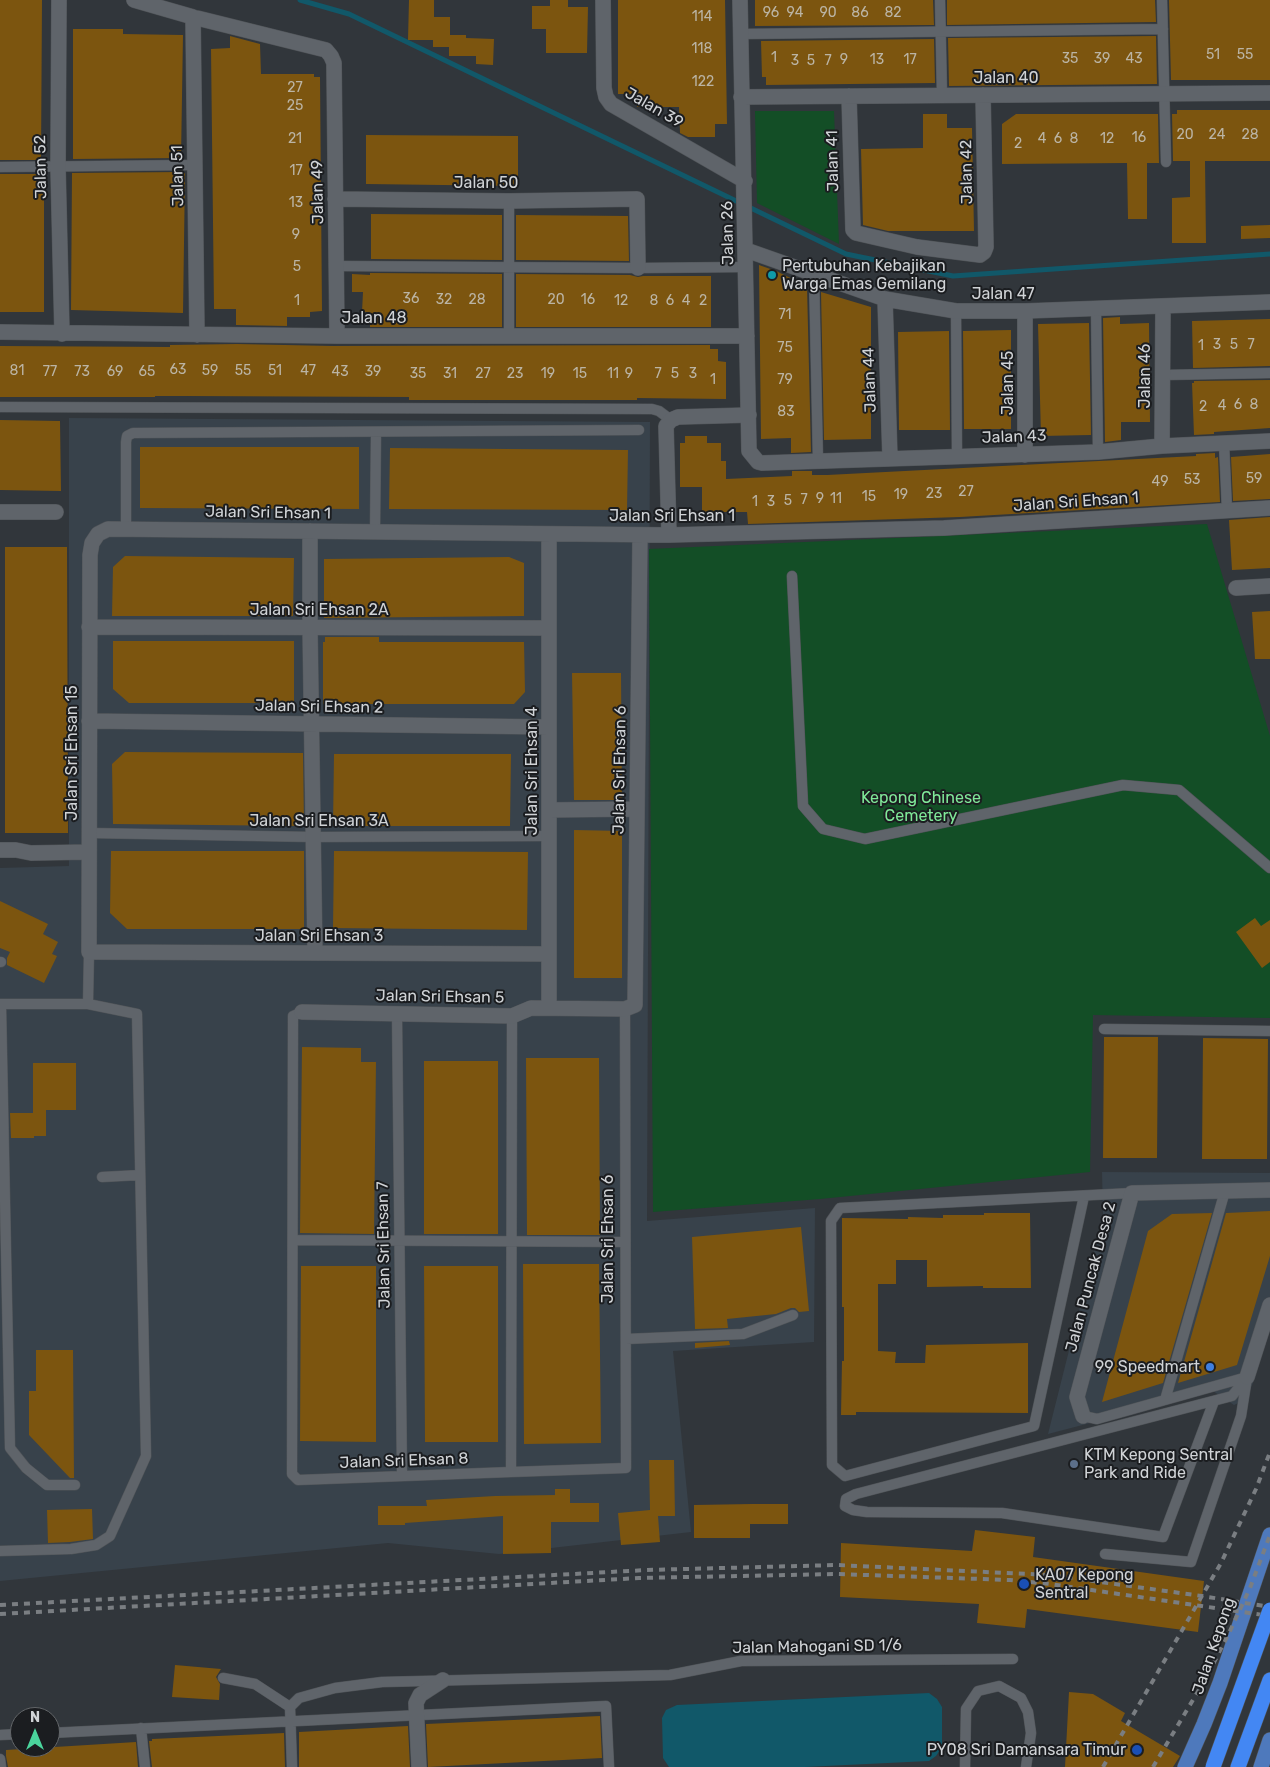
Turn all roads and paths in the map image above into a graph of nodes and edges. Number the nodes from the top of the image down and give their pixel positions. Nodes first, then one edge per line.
1 (58, 0) edge
2 (134, 0) edge
3 (603, 0) edge
4 (740, 0) edge
5 (940, 0) edge
6 (1162, 0) edge
7 (193, 17) junction
8 (1163, 29) junction
9 (940, 30) junction
10 (741, 34) junction
11 (1270, 93) edge
12 (1164, 94) junction
13 (983, 95) junction
14 (741, 96) junction
15 (849, 96) junction
16 (942, 96) junction
17 (1166, 162) dead end
18 (195, 164) junction
19 (0, 167) edge
20 (58, 167) junction
21 (745, 185) junction
22 (335, 199) junction
23 (509, 201) junction
24 (852, 225) joint
25 (746, 244) junction
26 (336, 266) junction
27 (509, 267) junction
28 (746, 267) junction
29 (638, 268) junction
30 (814, 274) junction
31 (885, 299) junction
32 (1270, 302) edge
33 (1163, 307) junction
34 (1096, 309) junction
35 (956, 311) junction
36 (1025, 312) junction
37 (0, 332) edge
38 (62, 334) junction
39 (197, 335) junction
40 (337, 336) junction
41 (508, 336) junction
42 (747, 336) junction
43 (1270, 373) edge
44 (1163, 375) junction
45 (0, 407) edge
46 (749, 415) junction
47 (671, 420) junction
48 (638, 430) dead end
49 (376, 432) junction
50 (1270, 440) edge
51 (1224, 443) junction
52 (1162, 446) junction
53 (1098, 452) junction
54 (1026, 455) junction
55 (957, 456) junction
56 (890, 459) junction
57 (818, 461) junction
58 (758, 462) joint
59 (1270, 508) edge
60 (1227, 510) junction
61 (0, 512) edge
62 (56, 512) dead end
63 (126, 529) junction
64 (310, 531) junction
65 (374, 532) junction
66 (549, 534) junction
67 (640, 535) junction
68 (669, 535) junction
69 (90, 555) joint
70 (792, 576) dead end
71 (1270, 586) edge
72 (1236, 588) dead end
73 (89, 627) junction
74 (310, 628) junction
75 (549, 628) junction
76 (89, 721) junction
77 (311, 724) junction
78 (549, 727) junction
79 (549, 810) junction
80 (637, 810) junction
81 (549, 836) junction
82 (314, 837) junction
83 (89, 843) junction
84 (0, 850) edge
85 (1270, 868) edge
86 (89, 952) junction
87 (315, 953) junction
88 (549, 954) junction
89 (0, 1004) edge
90 (88, 1004) junction
91 (549, 1008) junction
92 (630, 1008) junction
93 (302, 1012) joint
94 (397, 1014) junction
95 (512, 1016) junction
96 (1104, 1029) dead end
97 (1270, 1031) edge
98 (140, 1175) junction
99 (102, 1177) dead end
100 (1270, 1190) edge
101 (1225, 1191) junction
102 (1132, 1193) junction
103 (1084, 1196) junction
104 (292, 1240) junction
105 (399, 1240) junction
106 (512, 1241) junction
107 (625, 1242) junction
108 (1270, 1305) edge
109 (793, 1315) dead end
110 (626, 1339) junction
111 (1247, 1377) junction
112 (1165, 1400) junction
113 (1214, 1401) junction
114 (1083, 1416) joint
115 (626, 1468) joint
116 (511, 1472) junction
117 (402, 1475) junction
118 (76, 1485) dead end
119 (1270, 1535) edge
120 (0, 1551) edge
121 (1105, 1554) dead end
122 (1270, 1610) edge
123 (1013, 1659) dead end
124 (223, 1678) dead end
125 (443, 1680) junction
126 (1270, 1680) edge
127 (290, 1708) junction
128 (416, 1715) junction
129 (290, 1721) junction
130 (141, 1728) junction
131 (60, 1732) edge
132 (1270, 1740) edge
133 (0, 1759) edge
134 (0, 1767) edge
135 (145, 1767) edge
136 (292, 1767) edge
137 (419, 1767) edge
138 (609, 1767) edge
139 (965, 1767) edge
140 (1026, 1767) edge
141 (1185, 1767) edge
142 (1213, 1767) edge
143 (1238, 1767) edge
144 (1262, 1767) edge

1 - 20 street, Jalan 52
2 - 7 street
3 - 21 street, Jalan 39
4 - 10 street, Jalan 26
5 - 9 lane
6 - 8 lane
7 - 18 street, Jalan 51
7 - 22 street, Jalan 49
8 - 9 lane
8 - 12 lane
9 - 10 lane
9 - 16 lane
10 - 14 street, Jalan 26
11 - 12 street, Jalan 40
12 - 13 street, Jalan 40
12 - 17 lane
13 - 16 street, Jalan 40
13 - 24 street, Jalan 42
14 - 15 street, Jalan 40
14 - 21 street, Jalan 26
15 - 16 street, Jalan 40
15 - 24 street, Jalan 41
18 - 20 lane
18 - 39 street, Jalan 51
19 - 20 lane
20 - 38 street, Jalan 52
21 - 25 street, Jalan 26
22 - 23 street, Jalan 50
22 - 26 street, Jalan 49
23 - 27 lane
23 - 29 street, Jalan 50
25 - 28 street, Jalan 26
25 - 30 street, Jalan 47
26 - 27 lane
26 - 40 street, Jalan 49
27 - 29 lane
27 - 41 lane
28 - 29 lane
28 - 42 street, Jalan 26
30 - 31 street, Jalan 47
30 - 57 lane
31 - 35 street, Jalan 47
31 - 56 street, Jalan 44
32 - 33 street, Jalan 47
33 - 34 street, Jalan 47
33 - 44 street, Jalan 46
34 - 36 street, Jalan 47
34 - 53 lane
35 - 36 street, Jalan 47
35 - 55 lane
36 - 54 street, Jalan 45
37 - 38 street, Jalan 48
38 - 39 street, Jalan 48
39 - 40 street, Jalan 48
40 - 41 street, Jalan 48
41 - 42 street, Jalan 48
42 - 46 street, Jalan 26
43 - 44 lane
44 - 52 street, Jalan 46
45 - 47 lane
46 - 47 street
46 - 58 street, Jalan 26
47 - 68 street
48 - 49 lane
49 - 63 lane
49 - 65 lane
50 - 51 street, Jalan 43
51 - 52 street, Jalan 43
51 - 60 lane
52 - 53 street, Jalan 43
53 - 54 street, Jalan 43
54 - 55 street, Jalan 43
55 - 56 street, Jalan 43
56 - 57 street, Jalan 43
57 - 58 street, Jalan 43
59 - 60 street, Jalan Sri Ehsan 1
60 - 68 street, Jalan Sri Ehsan 1
61 - 62 street
63 - 64 street, Jalan Sri Ehsan 1
63 - 69 street, Jalan Sri Ehsan 1
64 - 65 street, Jalan Sri Ehsan 1
64 - 74 street
65 - 66 street, Jalan Sri Ehsan 1
66 - 67 street, Jalan Sri Ehsan 1
66 - 75 street, Jalan Sri Ehsan 4
67 - 68 street, Jalan Sri Ehsan 1
67 - 80 street, Jalan Sri Ehsan 6
69 - 73 street, Jalan Sri Ehsan 15
70 - 85 lane
71 - 72 street
73 - 74 street, Jalan Sri Ehsan 2A
73 - 76 street, Jalan Sri Ehsan 15
74 - 75 street, Jalan Sri Ehsan 2A
74 - 77 street
75 - 78 street, Jalan Sri Ehsan 4
76 - 77 street, Jalan Sri Ehsan 2
76 - 83 street, Jalan Sri Ehsan 15
77 - 78 street, Jalan Sri Ehsan 2
77 - 82 street
78 - 79 street, Jalan Sri Ehsan 4
79 - 80 street
79 - 81 street, Jalan Sri Ehsan 4
80 - 92 street, Jalan Sri Ehsan 6
81 - 82 lane, Jalan Sri Ehsan 3A
81 - 88 street, Jalan Sri Ehsan 4
82 - 83 lane, Jalan Sri Ehsan 3A
82 - 87 street
83 - 84 street
83 - 86 street, Jalan Sri Ehsan 15
86 - 87 street, Jalan Sri Ehsan 3
86 - 90 lane
87 - 88 street, Jalan Sri Ehsan 3
88 - 91 street, Jalan Sri Ehsan 4
89 - 90 lane
89 - 118 lane
90 - 98 lane
91 - 92 street, Jalan Sri Ehsan 5
91 - 95 street, Jalan Sri Ehsan 5
92 - 107 lane, Jalan Sri Ehsan 6
93 - 94 street, Jalan Sri Ehsan 5
93 - 104 lane
94 - 95 street, Jalan Sri Ehsan 5
94 - 105 lane, Jalan Sri Ehsan 7
95 - 106 lane
96 - 97 lane
98 - 99 lane
98 - 120 lane
100 - 101 street, Jalan Puncak Desa 2
101 - 102 street, Jalan Puncak Desa 2
101 - 112 lane
102 - 103 lane
102 - 114 street, Jalan Puncak Desa 2
103 - 103 lane
104 - 105 lane
104 - 117 lane, Jalan Sri Ehsan 8
105 - 106 lane
105 - 117 lane, Jalan Sri Ehsan 7
106 - 107 lane
106 - 116 lane
107 - 110 lane, Jalan Sri Ehsan 6
108 - 111 street
109 - 110 lane
110 - 115 lane, Jalan Sri Ehsan 6
111 - 112 lane
111 - 113 lane
111 - 121 lane
112 - 114 lane
113 - 113 lane
115 - 116 lane, Jalan Sri Ehsan 8
116 - 117 lane, Jalan Sri Ehsan 8
119 - 141 main road, Jalan Kepong
122 - 142 highway, bridge
123 - 125 lane, Jalan Mahogani SD 1/6
124 - 127 lane
125 - 127 lane, Jalan Mahogani SD 1/6
125 - 128 street
126 - 143 highway
127 - 129 lane
128 - 129 lane
128 - 137 street
128 - 138 lane
129 - 130 lane
129 - 136 lane
130 - 131 lane
130 - 135 lane
132 - 144 main road
133 - 134 lane
139 - 140 lane

